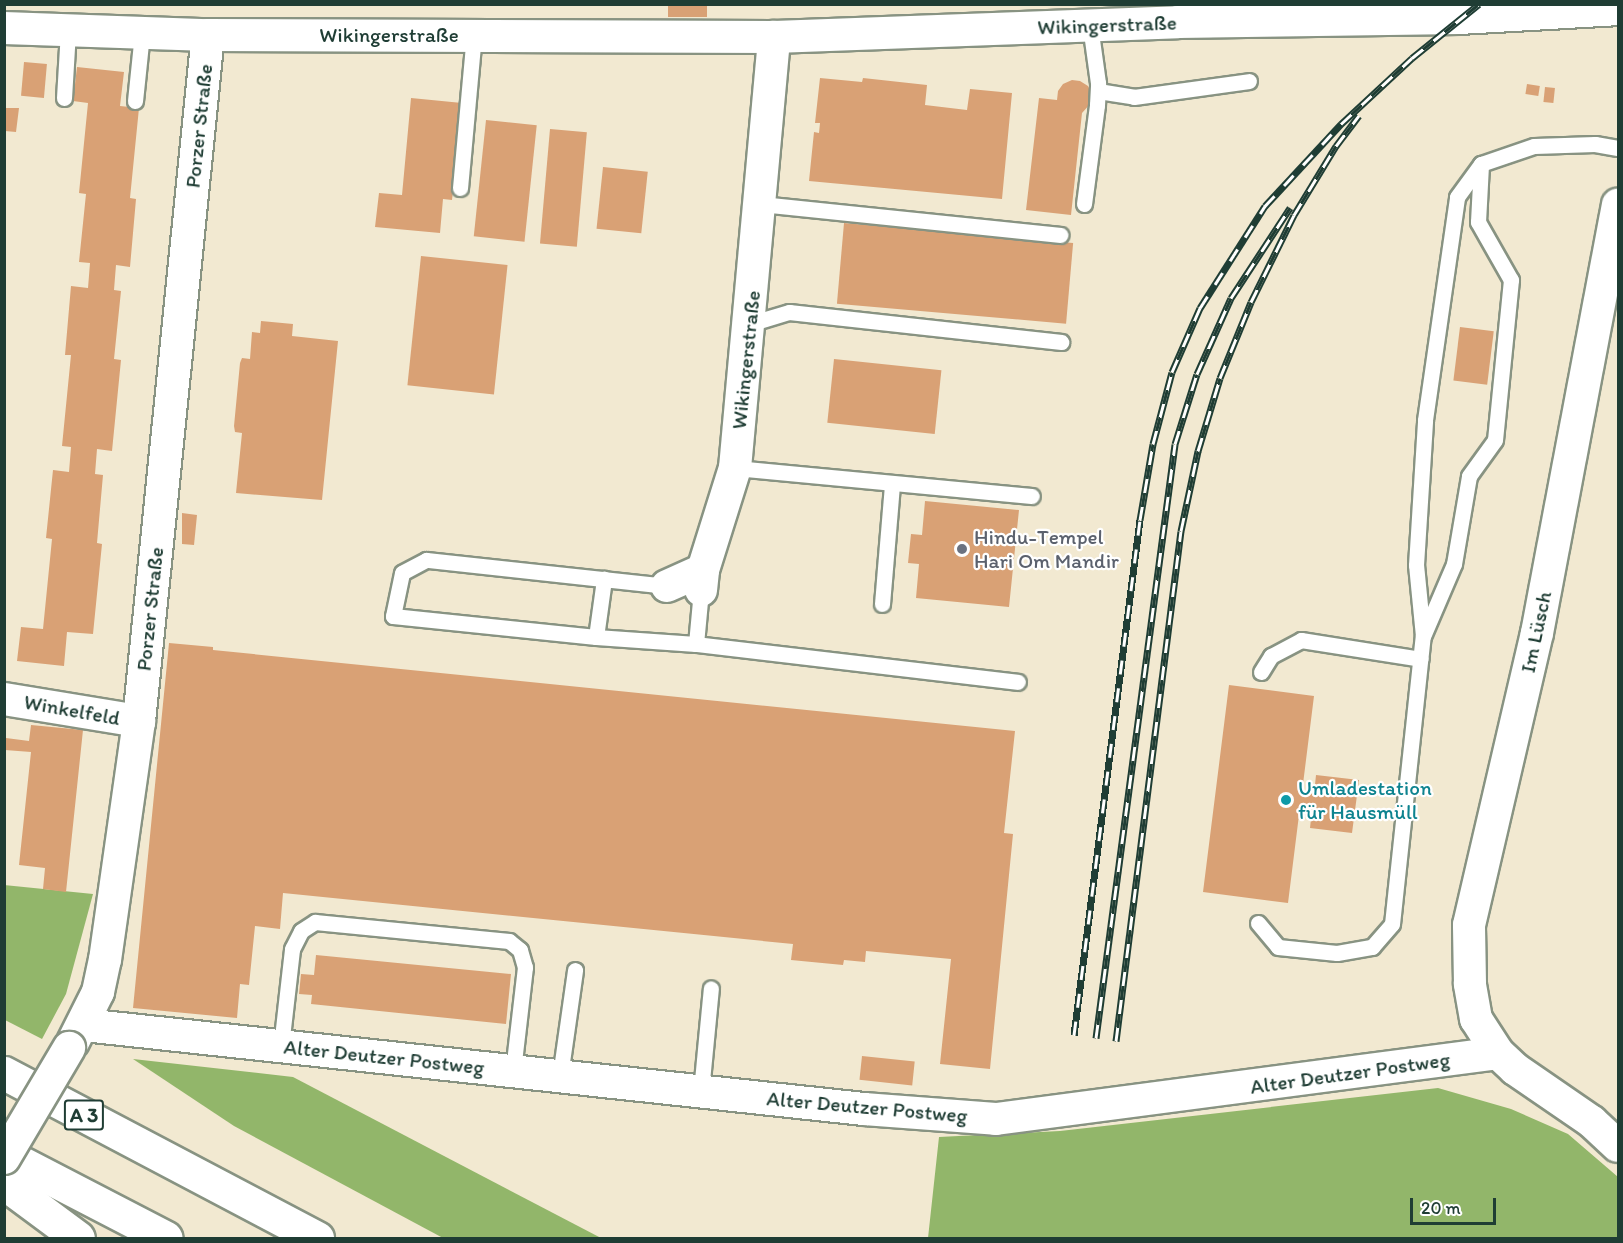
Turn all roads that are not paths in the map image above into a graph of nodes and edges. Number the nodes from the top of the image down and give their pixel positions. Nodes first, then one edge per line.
1 (1618, 9) edge
2 (1090, 25) junction
3 (4, 28) edge
4 (68, 31) junction
5 (142, 33) junction
6 (208, 35) junction
7 (474, 35) junction
8 (774, 37) junction
9 (1249, 81) dead end
10 (1098, 91) junction
11 (64, 98) dead end
12 (135, 101) dead end
13 (1618, 147) edge
14 (1481, 164) junction
15 (460, 188) dead end
16 (761, 204) junction
17 (1084, 204) dead end
18 (1618, 206) edge
19 (1060, 235) dead end
20 (750, 324) junction
21 (1061, 342) dead end
22 (735, 468) junction
23 (892, 484) junction
24 (1032, 496) dead end
25 (604, 579) junction
26 (702, 580) junction
27 (667, 586) joint
28 (882, 604) dead end
29 (1423, 636) junction
30 (596, 637) junction
31 (696, 644) junction
32 (1421, 659) junction
33 (1261, 672) dead end
34 (1018, 682) dead end
35 (4, 699) edge
36 (139, 721) junction
37 (1258, 923) dead end
38 (575, 970) dead end
39 (711, 988) dead end
40 (76, 1036) junction
41 (281, 1046) junction
42 (1498, 1053) junction
43 (513, 1071) junction
44 (4, 1073) edge
45 (560, 1076) junction
46 (701, 1091) junction
47 (1618, 1146) edge
48 (4, 1156) edge
49 (4, 1183) edge
50 (78, 1239) edge
51 (166, 1239) edge
52 (317, 1239) edge

1 - 2 street, Wikingerstraße
2 - 8 street, Wikingerstraße
2 - 10 lane
3 - 4 street, Wikingerstraße
4 - 5 street, Wikingerstraße
4 - 11 lane
5 - 6 street, Wikingerstraße
5 - 12 lane
6 - 7 street, Wikingerstraße
6 - 36 street, Porzer Straße
7 - 8 street, Wikingerstraße
7 - 15 lane
8 - 16 street, Wikingerstraße
9 - 10 lane
10 - 17 lane
13 - 14 lane
14 - 29 lane
14 - 29 lane
16 - 19 lane
16 - 20 street, Wikingerstraße
18 - 42 street, Im Lüsch
20 - 21 lane
20 - 22 street, Wikingerstraße
22 - 23 lane
22 - 26 street, Wikingerstraße
23 - 24 lane
23 - 28 lane
25 - 27 lane
25 - 30 lane
25 - 30 lane
26 - 27 street
26 - 31 lane
29 - 32 lane
30 - 31 lane
31 - 34 lane
32 - 33 lane
32 - 37 lane
35 - 36 street, Winkelfeld
36 - 40 street, Porzer Straße
38 - 45 lane
39 - 46 lane
40 - 41 street, Alter Deutzer Postweg
40 - 48 street, Porzer Straße, bridge
41 - 43 street, Alter Deutzer Postweg
41 - 43 lane
42 - 46 street, Alter Deutzer Postweg
42 - 47 street
43 - 45 street, Alter Deutzer Postweg
44 - 52 highway, A 3
45 - 46 street, Alter Deutzer Postweg
48 - 51 highway
49 - 50 highway

